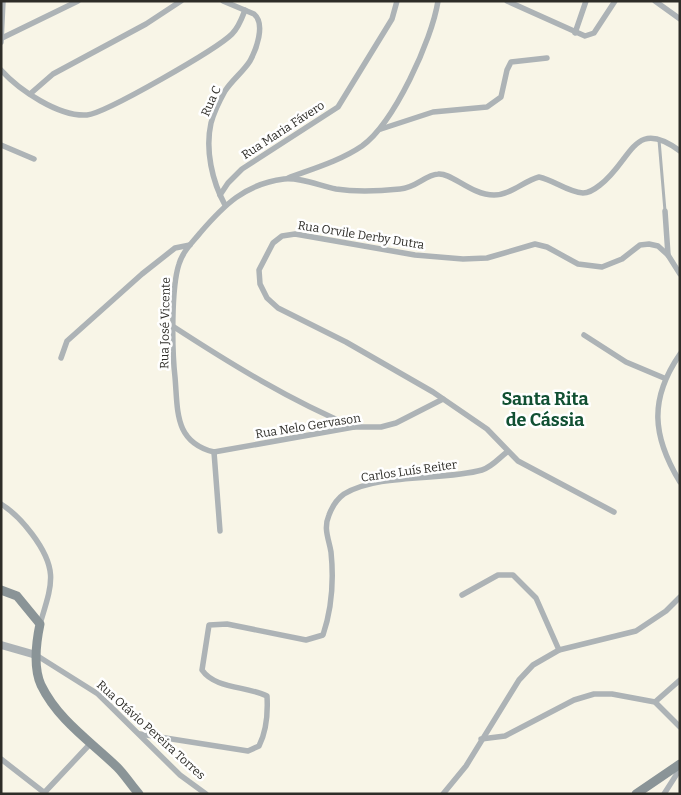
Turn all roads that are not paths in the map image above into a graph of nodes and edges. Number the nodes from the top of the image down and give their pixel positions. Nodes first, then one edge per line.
1 (3, 1) edge
2 (78, 1) edge
3 (181, 1) edge
4 (223, 1) edge
5 (397, 1) edge
6 (438, 1) edge
7 (507, 1) edge
8 (586, 1) edge
9 (615, 1) edge
10 (655, 1) edge
11 (245, 10) junction
12 (680, 19) edge
13 (576, 33) junction
14 (2, 38) edge
15 (1, 42) edge
16 (547, 58) dead end
17 (1, 70) edge
18 (30, 94) junction
19 (381, 128) junction
20 (659, 139) junction
21 (1, 145) edge
22 (680, 152) edge
23 (34, 159) dead end
24 (286, 179) junction
25 (220, 196) junction
26 (225, 205) junction
27 (665, 211) joint
28 (190, 245) junction
29 (668, 255) junction
30 (680, 274) edge
31 (174, 327) junction
32 (584, 335) dead end
33 (680, 354) edge
34 (61, 358) dead end
35 (664, 378) junction
36 (443, 399) junction
37 (354, 427) junction
38 (200, 448) joint
39 (214, 452) junction
40 (507, 452) junction
41 (680, 482) edge
42 (1, 504) edge
43 (614, 512) dead end
44 (220, 531) dead end
45 (1, 590) edge
46 (462, 595) dead end
47 (680, 597) edge
48 (40, 624) junction
49 (1, 645) edge
50 (558, 650) junction
51 (36, 655) junction
52 (680, 680) edge
53 (655, 702) junction
54 (680, 727) edge
55 (140, 734) junction
56 (481, 739) junction
57 (90, 744) junction
58 (1, 759) edge
59 (680, 764) edge
60 (680, 769) edge
61 (45, 793) edge
62 (138, 794) edge
63 (206, 794) edge
64 (443, 794) edge
65 (636, 794) edge
66 (664, 794) edge

1 - 14 street
2 - 14 street
3 - 18 street
4 - 11 street
5 - 25 street, Rua Maria Fávero
6 - 19 street
7 - 13 street
8 - 13 street
9 - 13 street
10 - 12 street
11 - 18 street
11 - 25 street, Rua C
14 - 15 street
16 - 19 street
17 - 18 street
19 - 24 street
20 - 22 street
20 - 24 street
20 - 27 lane
21 - 23 street
24 - 26 street, Rua José Vicente
25 - 26 street, Rua C
26 - 28 street, Rua José Vicente
27 - 29 street
28 - 31 street, Rua José Vicente
28 - 34 street
29 - 30 street
29 - 36 street, Rua Orvile Derby Dutra
31 - 37 street
31 - 38 street, Rua José Vicente
32 - 35 street
33 - 35 street
35 - 41 street
36 - 37 street, Rua Nelo Gervason
36 - 40 street, Rua Orvile Derby Dutra
37 - 39 street, Rua Nelo Gervason
38 - 39 street, Rua Nelo Gervason
39 - 44 street
40 - 43 street, Rua Orvile Derby Dutra
40 - 55 street, Carlos Luís Reiter
42 - 48 street
45 - 48 main road
46 - 50 street
47 - 50 street
48 - 51 main road
49 - 51 street, Rua Otávio Pereira Torres
50 - 56 street
51 - 55 street, Rua Otávio Pereira Torres
51 - 57 main road
52 - 53 street
53 - 54 street
53 - 56 street
55 - 63 street, Rua Otávio Pereira Torres
56 - 64 street
57 - 61 street
57 - 62 main road
58 - 61 street
59 - 65 main road
60 - 66 street

